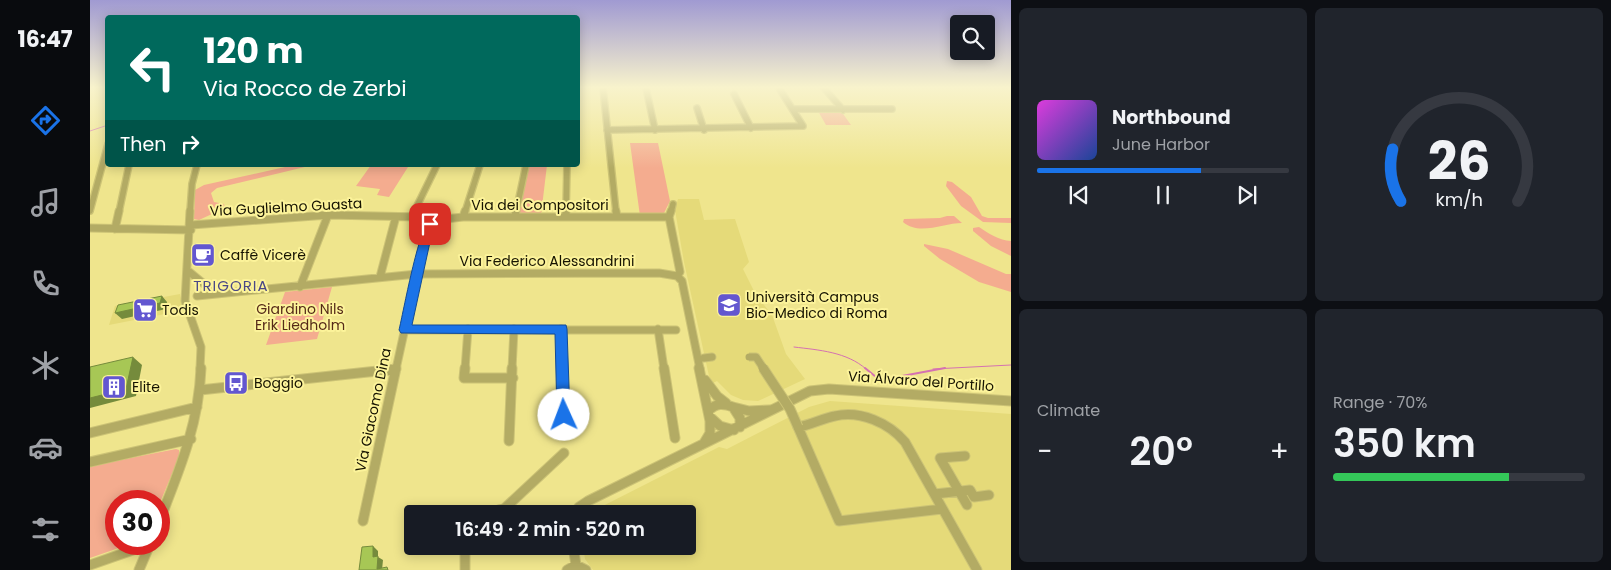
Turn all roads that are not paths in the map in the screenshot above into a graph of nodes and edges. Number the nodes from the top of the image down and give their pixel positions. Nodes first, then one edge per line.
1 (606, 115) edge
2 (652, 115) edge
3 (698, 115) edge
4 (744, 115) edge
5 (796, 115) edge
6 (751, 128) junction
7 (607, 130) junction
8 (655, 130) junction
9 (704, 130) junction
10 (105, 155) edge
11 (130, 167) edge
12 (196, 167) edge
13 (437, 167) edge
14 (479, 167) edge
15 (526, 167) edge
16 (567, 167) edge
17 (673, 204) dead end
18 (90, 211) edge
19 (328, 215) junction
20 (412, 217) junction
21 (463, 217) junction
22 (515, 217) junction
23 (566, 217) junction
24 (617, 217) junction
25 (669, 217) junction
26 (395, 220) dead end
27 (436, 220) junction
28 (191, 227) junction
29 (90, 228) edge
30 (114, 229) junction
31 (187, 270) junction
32 (417, 274) junction
33 (677, 276) junction
34 (380, 277) junction
35 (204, 284) junction
36 (300, 287) junction
37 (186, 292) junction
38 (233, 293) junction
39 (197, 296) junction
40 (187, 309) junction
41 (468, 329) junction
42 (514, 329) junction
43 (561, 329) junction
44 (405, 330) junction
45 (658, 330) junction
46 (676, 330) dead end
47 (749, 357) dead end
48 (396, 369) junction
49 (700, 371) junction
50 (513, 378) junction
51 (200, 390) junction
52 (1011, 401) edge
53 (729, 405) junction
54 (197, 407) junction
55 (775, 409) junction
56 (708, 413) junction
57 (564, 415) dead end
58 (798, 427) junction
59 (737, 429) junction
60 (90, 433) edge
61 (675, 438) dead end
62 (190, 439) junction
63 (509, 441) dead end
64 (700, 446) junction
65 (564, 453) dead end
66 (965, 456) dead end
67 (90, 462) edge
68 (959, 492) junction
69 (170, 493) edge
70 (934, 494) junction
71 (989, 495) dead end
72 (508, 505) edge
73 (582, 505) edge
74 (967, 505) dead end
75 (942, 508) junction
76 (363, 521) dead end
77 (117, 555) edge
78 (145, 555) edge
79 (465, 555) edge
80 (573, 555) edge
81 (90, 564) edge
82 (572, 568) edge
83 (139, 570) edge
84 (465, 570) edge
85 (586, 570) edge
86 (977, 570) edge

1 - 7 street
2 - 8 street
3 - 9 street
4 - 6 street
5 - 6 street
6 - 9 street
7 - 8 street
7 - 24 street
8 - 9 street
10 - 18 street
11 - 30 street
12 - 28 street
13 - 20 street
14 - 21 street
15 - 22 street
16 - 23 street
17 - 25 street
19 - 20 street, Via Guglielmo Guasta
19 - 28 street, Via Guglielmo Guasta
19 - 36 street
20 - 27 street, Via dei Compositori
21 - 22 street, Via dei Compositori
21 - 27 street, Via dei Compositori
22 - 23 street, Via dei Compositori
23 - 24 street, Via dei Compositori
24 - 25 street, Via dei Compositori
25 - 33 street
26 - 34 street
27 - 32 street, Via Giacomo Dina
28 - 30 street, Via Guglielmo Guasta
28 - 31 street
29 - 30 street, Via Guglielmo Guasta
31 - 35 street
31 - 37 street
32 - 33 street, Via Federico Alessandrini
32 - 34 street, Via Federico Alessandrini
32 - 44 street, Via Giacomo Dina
33 - 49 street
34 - 36 street, Via Federico Alessandrini
35 - 37 street
35 - 38 street
35 - 39 street
36 - 38 street, Via Federico Alessandrini
37 - 39 street, Via Federico Alessandrini
37 - 40 street
38 - 39 street, Via Federico Alessandrini
39 - 40 street
40 - 51 street
41 - 42 street
41 - 44 street
41 - 50 street
42 - 43 street
42 - 50 street
43 - 45 street
43 - 57 street
44 - 48 street, Via Giacomo Dina
45 - 46 street
45 - 61 street
47 - 58 street, bridge
48 - 51 street
48 - 76 street, Via Giacomo Dina
49 - 53 street
49 - 56 street
50 - 63 street
51 - 54 street
52 - 55 street, Via Álvaro del Portillo
53 - 55 street
53 - 56 street
53 - 59 street
54 - 60 street
54 - 62 street
55 - 59 street, Via Álvaro del Portillo
56 - 59 street
56 - 64 street
58 - 70 street
58 - 75 street
59 - 64 street, Via Álvaro del Portillo
62 - 67 street
62 - 69 street
64 - 73 street, Via Álvaro del Portillo
65 - 72 street
66 - 68 street
68 - 70 street
68 - 71 street
68 - 74 street
70 - 75 street
75 - 86 street
77 - 81 street
78 - 83 street
79 - 84 street
80 - 82 street
82 - 85 street

